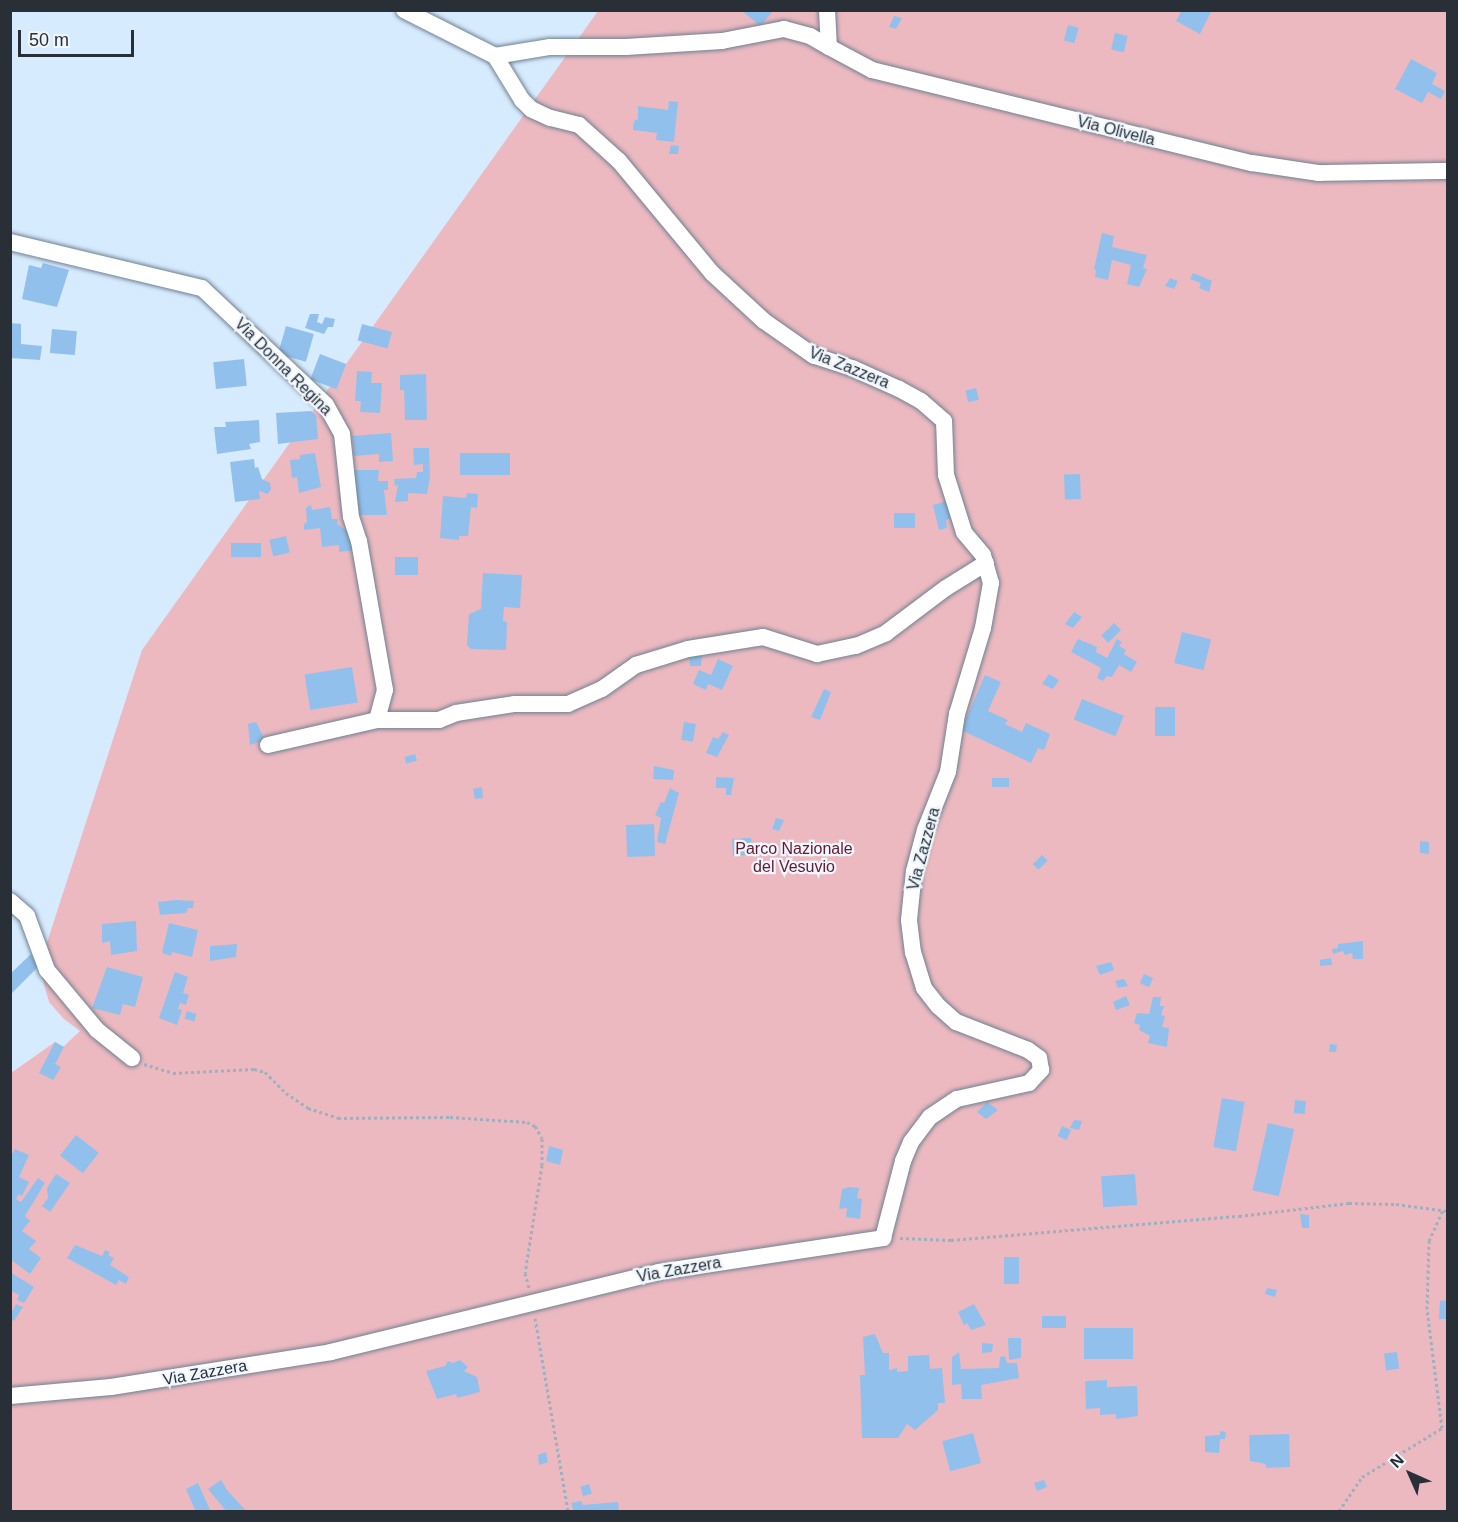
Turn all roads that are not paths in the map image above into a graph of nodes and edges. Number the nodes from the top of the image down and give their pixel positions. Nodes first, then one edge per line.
1 (404, 10) edge
2 (827, 10) edge
3 (829, 46) junction
4 (495, 56) junction
5 (1448, 171) edge
6 (10, 242) edge
7 (986, 564) junction
8 (377, 720) junction
9 (268, 745) dead end
10 (10, 902) edge
11 (132, 1058) road end
12 (10, 1396) edge

1 - 4 street
2 - 3 street
3 - 4 street, Via Olivella
3 - 5 street, Via Olivella
4 - 7 street, Via Zazzera
6 - 8 street, Via Donna Regina
7 - 8 street
7 - 12 street, Via Zazzera
8 - 9 street
10 - 11 street

